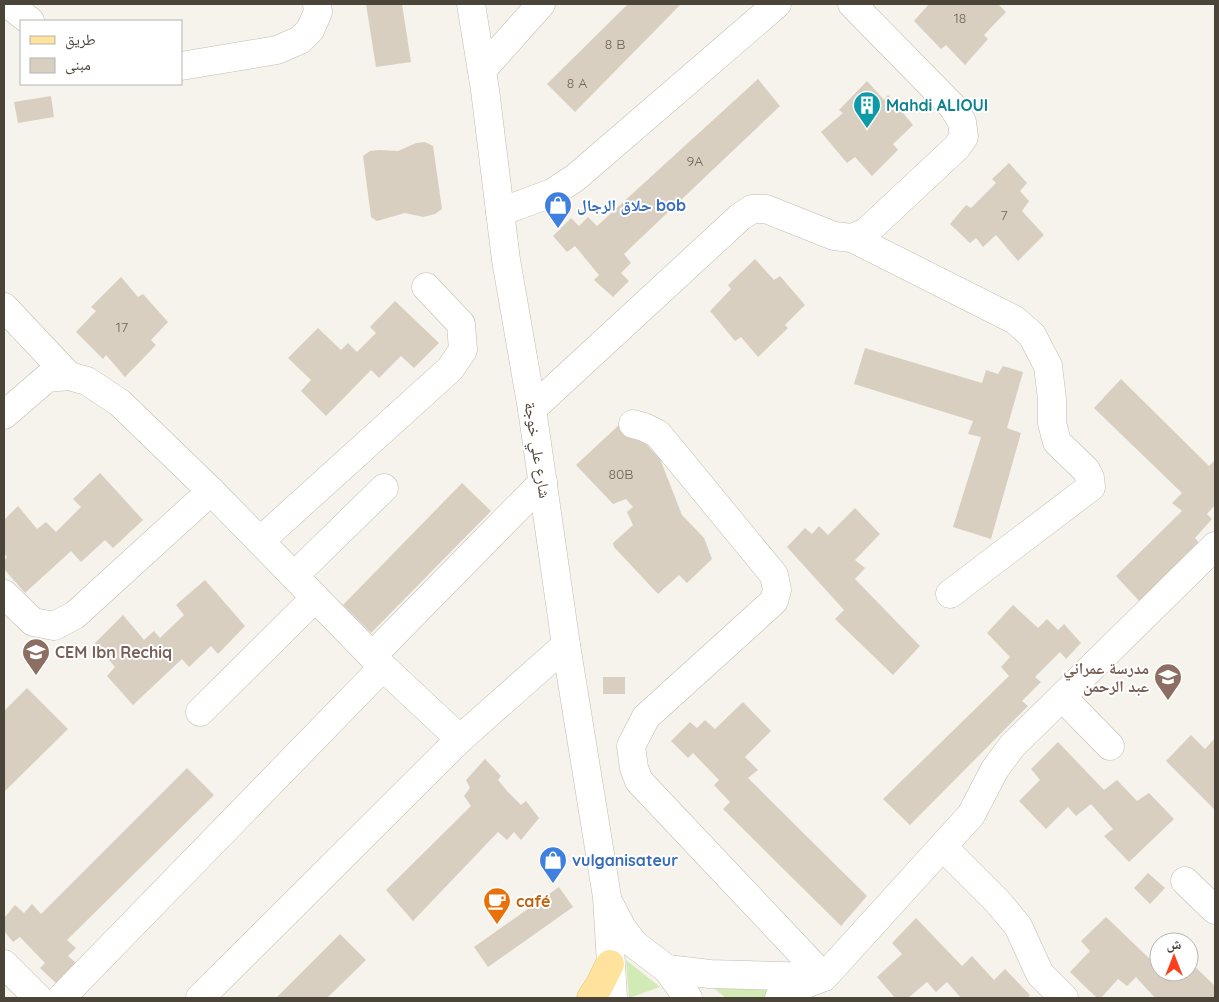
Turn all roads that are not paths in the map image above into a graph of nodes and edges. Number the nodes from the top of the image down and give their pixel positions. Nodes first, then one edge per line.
1 (8, 4) edge
2 (317, 4) edge
3 (471, 4) edge
4 (541, 4) edge
5 (777, 4) edge
6 (852, 4) edge
7 (29, 20) edge
8 (182, 66) edge
9 (482, 70) junction
10 (500, 212) junction
11 (852, 238) junction
12 (426, 287) dead end
13 (4, 307) edge
14 (69, 376) junction
15 (532, 409) junction
16 (4, 415) edge
17 (633, 424) dead end
18 (543, 482) junction
19 (384, 488) dead end
20 (211, 491) junction
21 (260, 541) junction
22 (1215, 546) edge
23 (294, 576) junction
24 (4, 594) edge
25 (950, 594) dead end
26 (315, 598) junction
27 (566, 644) junction
28 (378, 662) junction
29 (1062, 697) junction
30 (200, 712) dead end
31 (460, 739) junction
32 (1110, 746) dead end
33 (943, 847) junction
34 (1185, 881) dead end
35 (607, 897) junction
36 (1215, 910) edge
37 (4, 964) edge
38 (610, 964) junction
39 (667, 969) junction
40 (822, 988) edge
41 (38, 998) edge
42 (61, 998) edge
43 (200, 998) edge
44 (591, 998) edge
45 (613, 998) edge
46 (688, 998) edge
47 (779, 998) edge
48 (1064, 998) edge

1 - 7 street
2 - 8 street
3 - 9 street, شارع علي خوجة
4 - 9 street
5 - 10 street
6 - 11 street
9 - 10 street, شارع علي خوجة
10 - 15 street, شارع علي خوجة
11 - 15 street
11 - 25 street
12 - 21 street
13 - 14 street
14 - 16 street
14 - 20 street
15 - 18 street, شارع علي خوجة
17 - 40 street
18 - 27 street, شارع علي خوجة
18 - 28 street
19 - 23 street
20 - 21 street
20 - 24 street
21 - 23 street
22 - 29 street
23 - 26 street
26 - 28 street
26 - 30 street
27 - 31 street
27 - 35 street, شارع علي خوجة
28 - 31 street
28 - 42 street
29 - 32 street
29 - 33 street
31 - 43 street
33 - 40 street
33 - 48 street
34 - 36 street
35 - 38 street
35 - 39 street
37 - 41 street
38 - 44 main road
38 - 45 street
39 - 40 street
39 - 46 street
40 - 47 street

